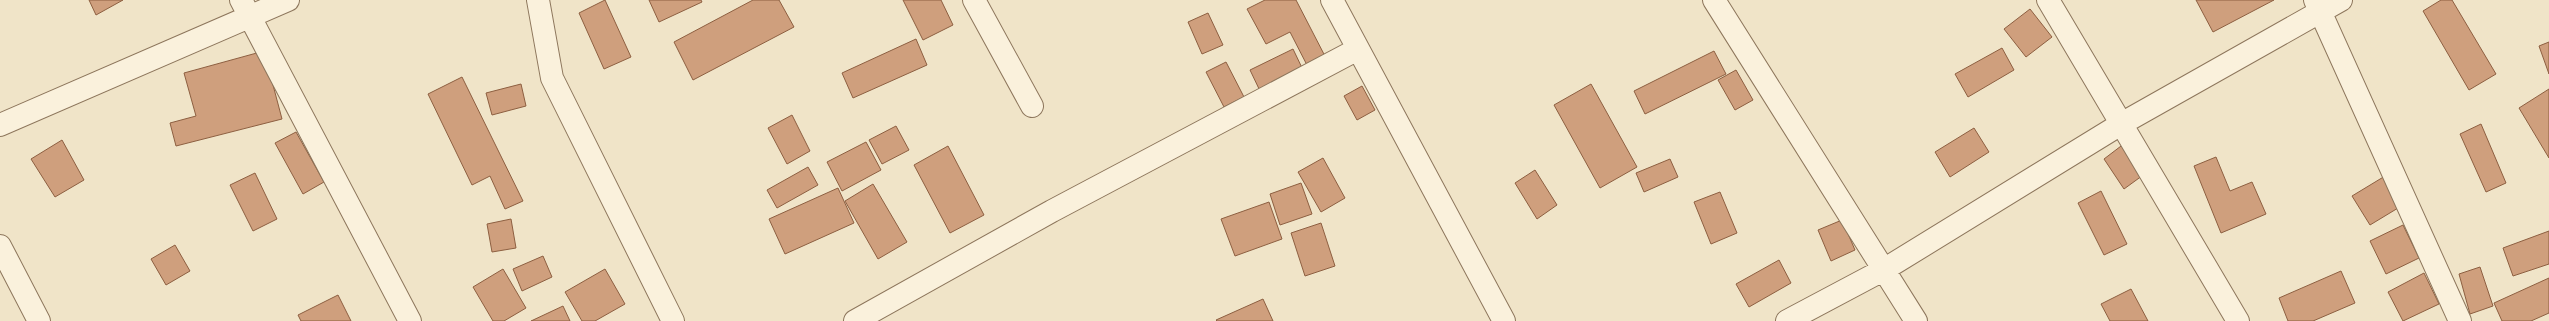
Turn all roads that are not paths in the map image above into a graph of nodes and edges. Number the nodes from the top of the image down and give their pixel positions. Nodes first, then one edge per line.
1 (288, 0) edge
2 (538, 0) edge
3 (974, 0) edge
4 (1332, 0) edge
5 (1714, 0) edge
6 (2048, 0) edge
7 (2341, 0) edge
8 (2317, 5) edge
9 (245, 8) edge
10 (1358, 48) junction
11 (1032, 106) dead end
12 (2121, 124) junction
13 (0, 125) edge
14 (0, 246) edge
15 (1885, 269) junction
16 (39, 321) edge
17 (410, 321) edge
18 (673, 321) edge
19 (855, 321) edge
20 (1504, 321) edge
21 (1787, 321) edge
22 (1916, 321) edge
23 (2238, 321) edge
24 (2460, 321) edge

1 - 9 street
2 - 18 street
3 - 11 street
4 - 10 street
5 - 15 street
6 - 12 street
7 - 8 street
8 - 12 street
8 - 24 street
9 - 13 street
9 - 17 street
10 - 19 street
10 - 20 street
12 - 15 street
12 - 23 street
14 - 16 street
15 - 21 street
15 - 22 street

